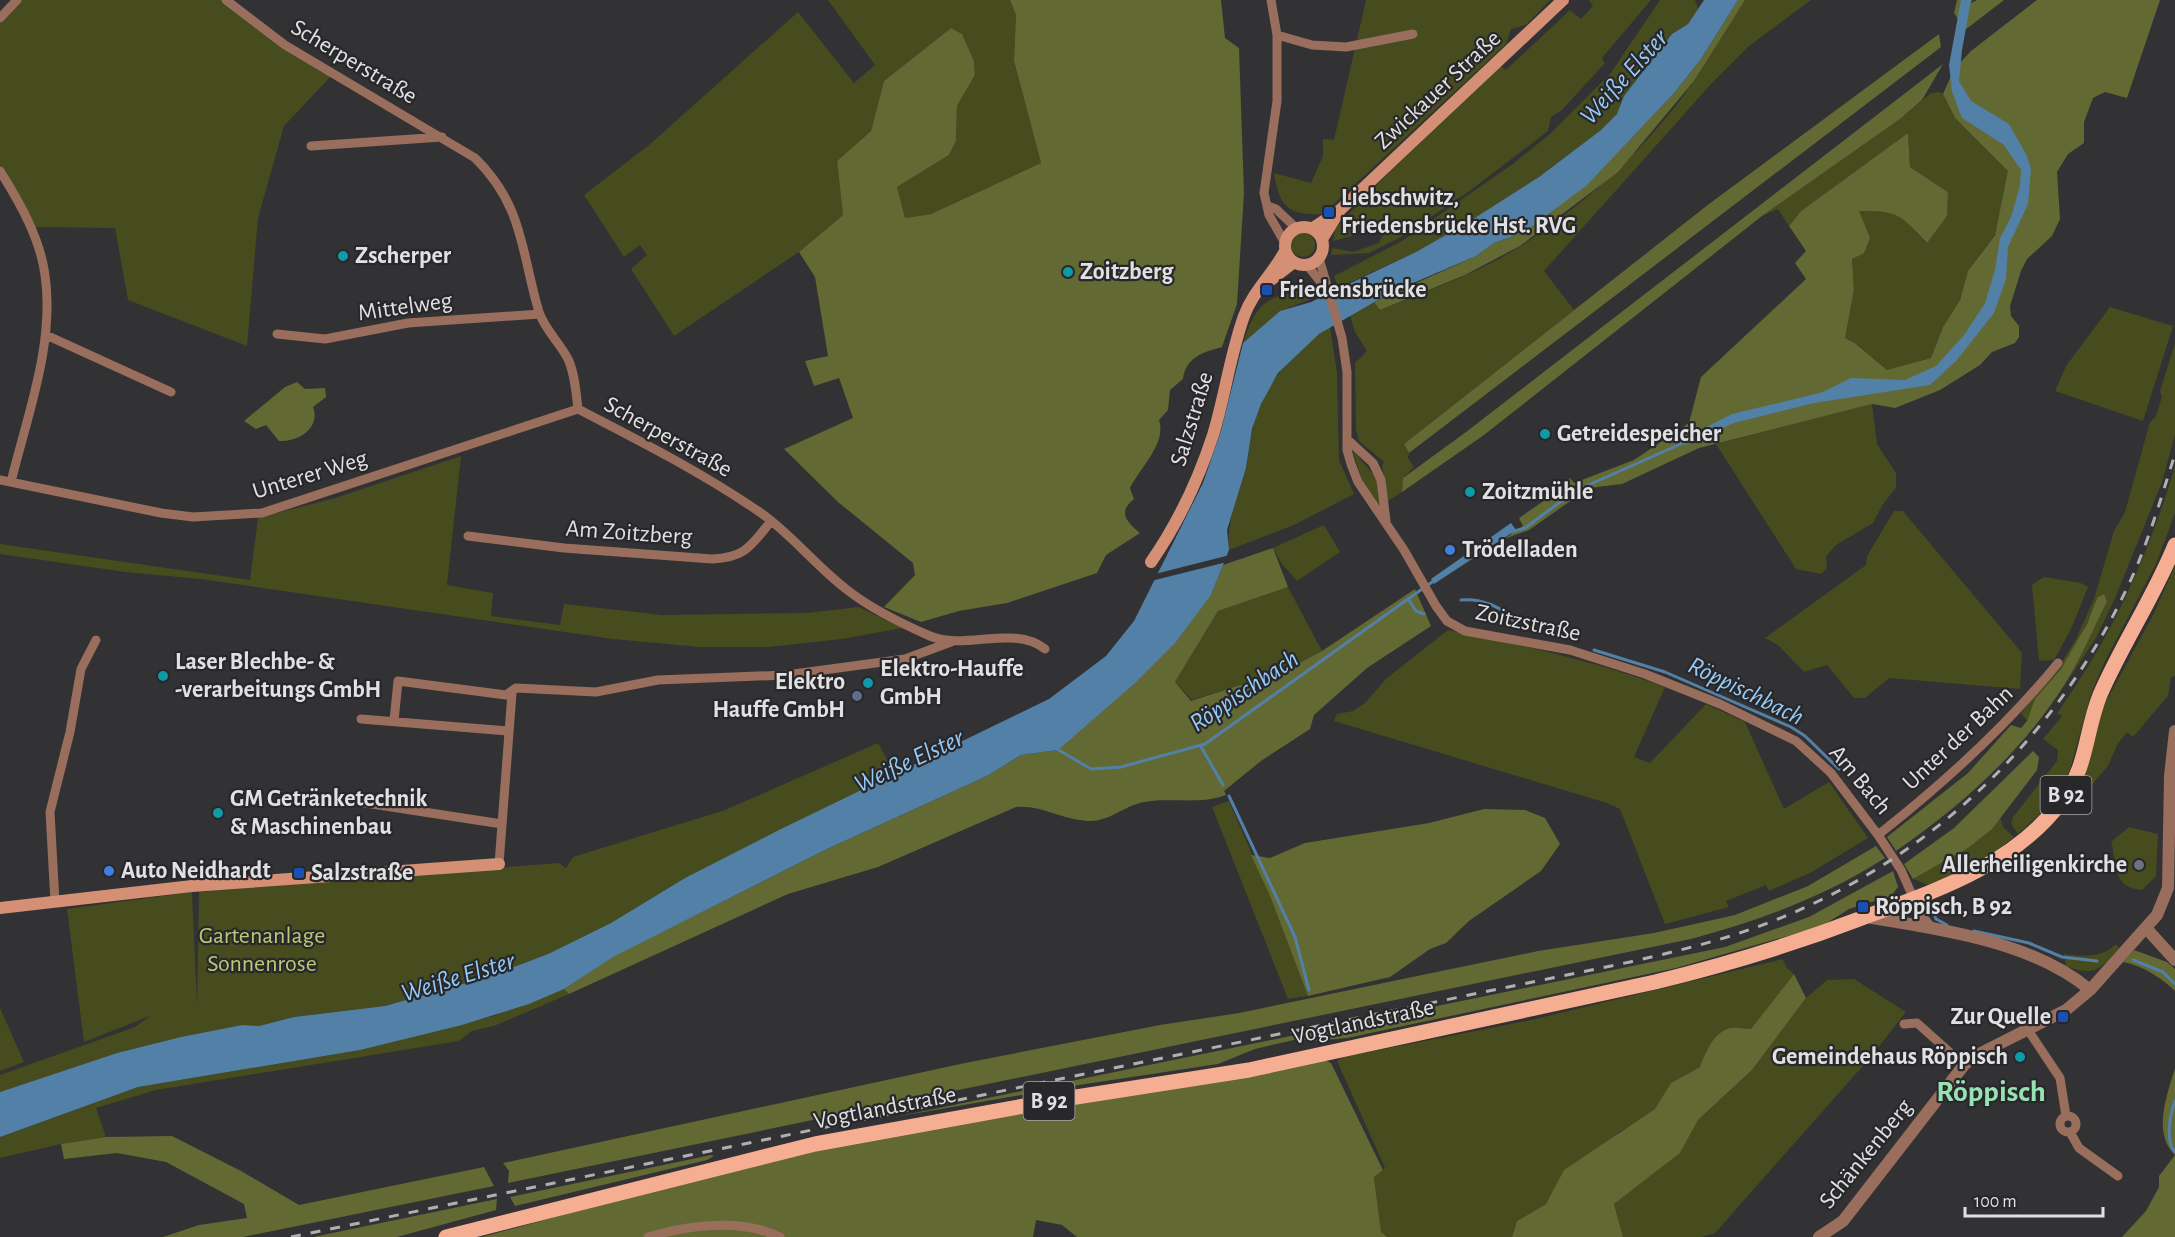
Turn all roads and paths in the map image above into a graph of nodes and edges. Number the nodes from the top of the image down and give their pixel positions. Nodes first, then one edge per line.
1 (17, 0) edge
2 (226, 0) edge
3 (1270, 0) edge
4 (1563, 0) edge
5 (0, 18) edge
6 (1277, 34) junction
7 (1413, 34) dead end
8 (442, 137) junction
9 (311, 146) dead end
10 (0, 171) edge
11 (1268, 206) junction
12 (1340, 210) junction
13 (1296, 228) junction
14 (1313, 228) junction
15 (1322, 239) junction
16 (1285, 247) junction
17 (1319, 258) junction
18 (1300, 263) junction
19 (1320, 276) junction
20 (1263, 285) junction
21 (540, 314) junction
22 (277, 334) dead end
23 (46, 335) junction
24 (171, 392) dead end
25 (578, 409) junction
26 (1348, 440) junction
27 (0, 480) edge
28 (11, 482) junction
29 (771, 521) junction
30 (1386, 521) junction
31 (468, 536) dead end
32 (2175, 545) edge
33 (1151, 562) dead end
34 (96, 640) dead end
35 (954, 641) junction
36 (1045, 649) dead end
37 (2058, 663) dead end
38 (1645, 674) joint
39 (512, 693) junction
40 (361, 719) dead end
41 (394, 721) junction
42 (508, 730) junction
43 (2175, 731) edge
44 (346, 800) dead end
45 (502, 824) junction
46 (1878, 835) junction
47 (499, 864) joint
48 (1914, 900) junction
49 (55, 902) junction
50 (0, 908) edge
51 (1866, 917) junction
52 (1932, 928) junction
53 (2146, 928) junction
54 (2175, 960) edge
55 (2090, 990) junction
56 (1904, 1024) dead end
57 (2028, 1030) junction
58 (1964, 1065) junction
59 (2118, 1176) dead end
60 (446, 1237) edge
61 (648, 1237) edge
62 (780, 1237) edge
63 (1819, 1237) edge

1 - 5 street
2 - 8 street, Scherperstraße
3 - 6 street
4 - 12 main road, Zwickauer Straße
6 - 7 street
6 - 11 street
8 - 9 street
8 - 21 street, Scherperstraße
10 - 23 street
11 - 13 street
11 - 16 street
12 - 14 main road, Zwickauer Straße
12 - 15 main road, Zwickauer Straße
13 - 14 main road
13 - 16 main road
14 - 15 main road
15 - 17 main road, Zwickauer Straße
16 - 18 main road
16 - 20 main road, Salzstraße
17 - 18 main road
17 - 19 street, Zoitzstraße
18 - 19 street, Zoitzstraße
18 - 20 main road, Salzstraße
19 - 26 street, Zoitzstraße
20 - 33 main road, Salzstraße
21 - 22 street, Mittelweg
21 - 25 street, Scherperstraße
23 - 24 street
23 - 28 street
25 - 28 street, Unterer Weg
25 - 29 street, Scherperstraße
26 - 30 street, Zoitzstraße
26 - 30 street, Zoitzstraße
27 - 28 street, Unterer Weg
29 - 31 street, Am Zoitzberg
29 - 35 street, Scherperstraße
30 - 38 street, Zoitzstraße
32 - 48 main road, Vogtlandstraße / B 92
34 - 49 street
35 - 36 street, Scherperstraße
35 - 39 street
37 - 46 street, Unter der Bahn
38 - 46 street, Am Bach
39 - 41 street
39 - 42 street
40 - 41 street
41 - 42 street
42 - 45 street
43 - 53 street
44 - 45 street
45 - 47 street
46 - 48 street, Am Bach
47 - 49 main road
48 - 51 main road, Vogtlandstraße / B 92
48 - 52 street, Am Bach
49 - 50 main road
51 - 52 street
51 - 60 main road, Vogtlandstraße / B 92
52 - 55 street
53 - 54 street
53 - 55 street
55 - 57 street, Schänkenberg
56 - 58 street
57 - 58 street, Schänkenberg
57 - 59 street
58 - 63 street, Schänkenberg
61 - 62 street

